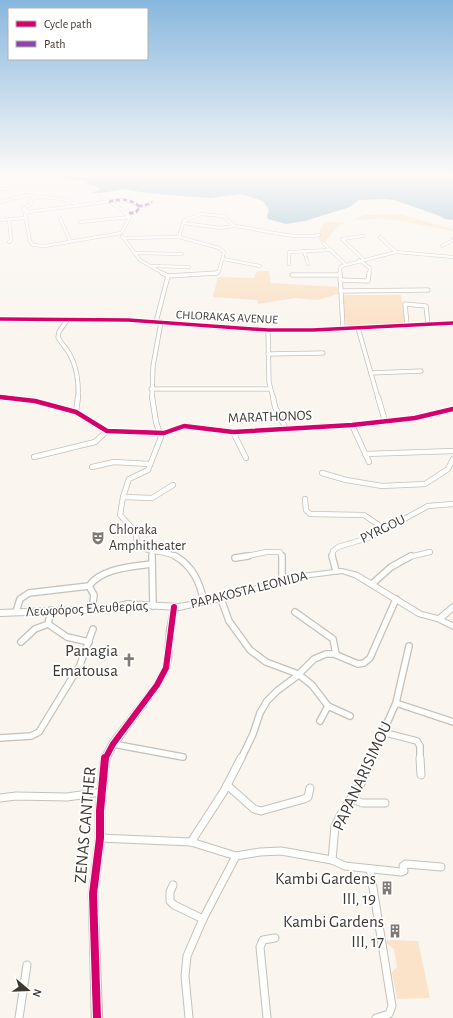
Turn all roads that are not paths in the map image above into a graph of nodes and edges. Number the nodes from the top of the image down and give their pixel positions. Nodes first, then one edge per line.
1 (183, 223) edge
2 (9, 224) edge
3 (26, 224) edge
4 (62, 224) edge
5 (126, 224) edge
6 (187, 224) edge
7 (231, 224) edge
8 (234, 226) junction
9 (121, 233) junction
10 (319, 236) dead end
11 (363, 236) dead end
12 (179, 237) junction
13 (380, 237) dead end
14 (123, 238) junction
15 (453, 240) edge
16 (70, 241) junction
17 (9, 242) dead end
18 (323, 243) dead end
19 (442, 246) dead end
20 (330, 250) junction
21 (304, 251) junction
22 (396, 252) junction
23 (134, 253) junction
24 (182, 254) dead end
25 (453, 257) edge
26 (223, 259) junction
27 (361, 260) junction
28 (289, 264) dead end
29 (308, 264) dead end
30 (345, 264) junction
31 (150, 266) junction
32 (260, 266) dead end
33 (189, 267) dead end
34 (340, 275) junction
35 (168, 276) junction
36 (340, 280) junction
37 (292, 282) dead end
38 (428, 290) dead end
39 (340, 291) junction
40 (0, 319) edge
41 (67, 320) junction
42 (158, 322) junction
43 (453, 323) edge
44 (428, 324) junction
45 (407, 325) junction
46 (343, 328) junction
47 (358, 328) junction
48 (268, 330) junction
49 (323, 353) dead end
50 (268, 354) junction
51 (421, 371) dead end
52 (371, 373) junction
53 (151, 389) junction
54 (270, 389) junction
55 (0, 397) edge
56 (453, 409) edge
57 (76, 412) junction
58 (385, 421) junction
59 (352, 425) junction
60 (286, 429) junction
61 (107, 432) junction
62 (233, 432) junction
63 (159, 433) junction
64 (453, 451) edge
65 (365, 454) junction
66 (34, 457) dead end
67 (246, 458) dead end
68 (453, 459) edge
69 (369, 462) dead end
70 (150, 464) junction
71 (92, 467) dead end
72 (322, 473) dead end
73 (173, 485) dead end
74 (123, 497) junction
75 (305, 499) dead end
76 (453, 504) edge
77 (386, 530) junction
78 (152, 551) junction
79 (430, 552) dead end
80 (235, 558) dead end
81 (151, 564) junction
82 (336, 571) junction
83 (282, 579) junction
84 (372, 584) junction
85 (89, 586) junction
86 (220, 599) junction
87 (396, 599) junction
88 (204, 602) junction
89 (153, 606) junction
90 (174, 607) junction
91 (453, 607) edge
92 (92, 609) junction
93 (51, 610) junction
94 (16, 612) junction
95 (295, 612) dead end
96 (0, 613) edge
97 (439, 619) junction
98 (48, 624) junction
99 (453, 626) edge
100 (93, 630) dead end
101 (21, 642) dead end
102 (89, 642) junction
103 (409, 646) dead end
104 (336, 654) junction
105 (298, 674) junction
106 (396, 703) junction
107 (328, 706) junction
108 (350, 716) dead end
109 (320, 721) dead end
110 (453, 722) edge
111 (382, 732) junction
112 (0, 738) edge
113 (113, 744) junction
114 (183, 757) dead end
115 (422, 775) dead end
116 (227, 785) junction
117 (310, 788) dead end
118 (102, 792) junction
119 (0, 798) edge
120 (351, 798) junction
121 (385, 803) dead end
122 (100, 838) junction
123 (190, 842) junction
124 (236, 856) junction
125 (332, 860) junction
126 (441, 867) dead end
127 (370, 869) junction
128 (173, 885) dead end
129 (203, 919) junction
130 (275, 938) dead end
131 (27, 965) dead end
132 (19, 1018) edge
133 (97, 1018) edge
134 (189, 1018) edge
135 (267, 1018) edge
136 (376, 1018) edge

1 - 12 street
2 - 17 street
3 - 16 street
4 - 16 street
5 - 9 street
6 - 8 street
7 - 8 street
8 - 10 street
9 - 14 street
9 - 16 street
11 - 27 street
12 - 14 street
12 - 26 street
13 - 22 street
14 - 23 street
15 - 19 street
18 - 20 street
20 - 21 street
20 - 30 street
21 - 28 street
21 - 29 street
22 - 25 street
22 - 27 street
23 - 24 street
23 - 31 street
26 - 32 street
26 - 35 street
27 - 30 street
27 - 36 street
30 - 34 street
31 - 33 street
31 - 35 street
34 - 36 street
34 - 37 street
35 - 42 street
36 - 39 street
38 - 39 street
39 - 46 street
40 - 41 main road, CHLORAKAS AVENUE
41 - 42 main road, CHLORAKAS AVENUE
41 - 57 street
42 - 48 main road, CHLORAKAS AVENUE
42 - 53 street
43 - 44 main road, CHLORAKAS AVENUE
44 - 45 main road, CHLORAKAS AVENUE
44 - 45 street
45 - 47 main road, CHLORAKAS AVENUE
46 - 47 main road, CHLORAKAS AVENUE
46 - 48 main road, CHLORAKAS AVENUE
47 - 52 street
48 - 50 street
49 - 50 street
50 - 54 street
51 - 52 street
52 - 58 street
53 - 54 street
53 - 63 street
54 - 60 street
55 - 57 street
56 - 58 street, MARATHONOS
57 - 61 street
58 - 59 street, MARATHONOS
59 - 60 street, MARATHONOS
59 - 65 street
60 - 62 street, MARATHONOS
61 - 63 street, MARATHONOS
61 - 66 street
62 - 63 street, MARATHONOS
62 - 67 street
63 - 70 street
64 - 65 street
65 - 69 street
68 - 72 street
70 - 71 street
70 - 74 street
73 - 74 street
74 - 78 street
75 - 77 street
76 - 77 street, PYRGOU
77 - 82 street, PYRGOU
78 - 81 street
78 - 88 street
79 - 84 street
80 - 83 street
81 - 85 street
81 - 89 street
82 - 83 main road, PAPAKOSTA LEONIDA
82 - 84 main road, PAPAKOSTA LEONIDA
83 - 86 main road, PAPAKOSTA LEONIDA
84 - 87 main road, PAPAKOSTA LEONIDA
85 - 92 street
85 - 94 street
86 - 88 main road, PAPAKOSTA LEONIDA
86 - 105 street
87 - 97 main road, PAPAKOSTA LEONIDA
87 - 104 street
88 - 90 main road, PAPAKOSTA LEONIDA
89 - 90 main road, Λεωφόρος Ελευθερίας
89 - 92 main road, Λεωφόρος Ελευθερίας
90 - 113 street, ZENAS CANTHER
91 - 97 main road
92 - 93 main road, Λεωφόρος Ελευθερίας
93 - 94 main road, Λεωφόρος Ελευθερίας
93 - 98 street
94 - 96 main road, Λεωφόρος Ελευθερίας
95 - 104 street
97 - 99 main road, PAPAKOSTA LEONIDA
98 - 101 street
98 - 102 street
100 - 102 street
102 - 112 street
103 - 106 street, PAPANARISIMOU
104 - 105 street
105 - 107 street
105 - 116 street
106 - 110 street
106 - 111 street, PAPANARISIMOU
107 - 108 street
107 - 109 street
111 - 115 street
111 - 120 street, PAPANARISIMOU
113 - 114 street
113 - 118 street, ZENAS CANTHER
116 - 117 street
116 - 123 street
118 - 119 street
118 - 122 street, ZENAS CANTHER
120 - 121 street
120 - 125 street, PAPANARISIMOU
122 - 123 street
122 - 133 street, ZENAS CANTHER
123 - 124 street
124 - 125 street
124 - 129 street
125 - 127 street
126 - 127 street
127 - 136 street
128 - 129 street
129 - 134 street
130 - 135 street
131 - 132 street

